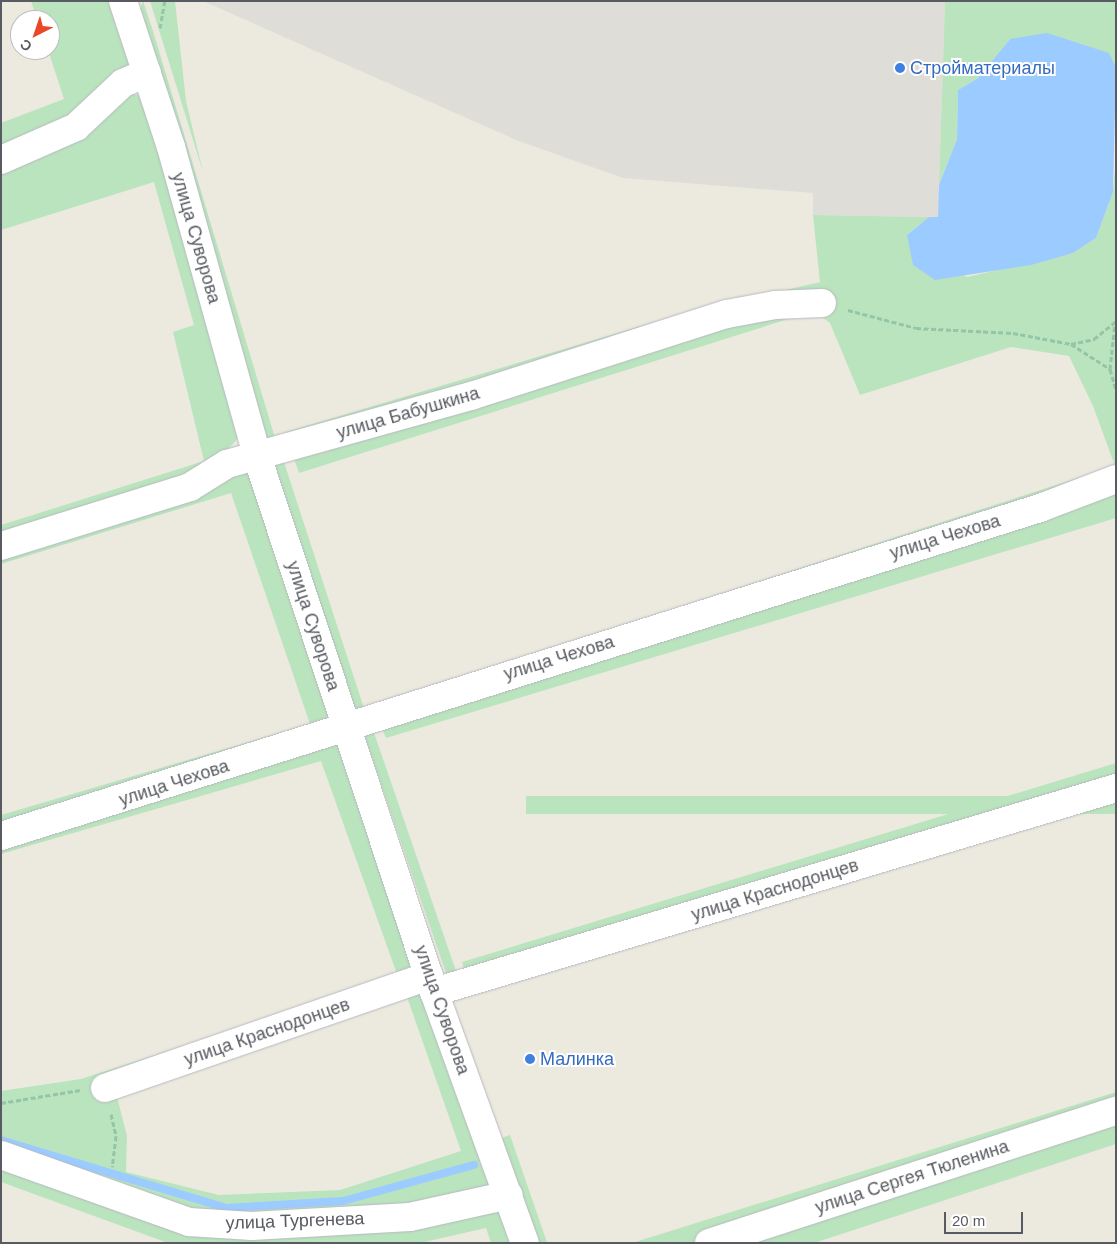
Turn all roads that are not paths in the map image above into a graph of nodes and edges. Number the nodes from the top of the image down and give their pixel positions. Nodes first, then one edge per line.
1 (123, 1) edge
2 (147, 73) junction
3 (1, 160) edge
4 (822, 303) road end
5 (256, 456) junction
6 (1116, 479) edge
7 (1, 546) edge
8 (346, 725) junction
9 (1116, 788) edge
10 (1, 836) edge
11 (432, 984) junction
12 (104, 1088) road end
13 (1116, 1111) edge
14 (1, 1155) edge
15 (509, 1195) junction
16 (525, 1243) edge
17 (709, 1243) edge

1 - 2 street, улица Суворова
2 - 3 street
2 - 5 street, улица Суворова
4 - 5 street, улица Бабушкина
5 - 7 street, улица Бабушкина
5 - 8 street, улица Суворова
6 - 8 street, улица Чехова
8 - 10 street, улица Чехова
8 - 11 street, улица Суворова
9 - 11 street, улица Краснодонцев
11 - 12 street, улица Краснодонцев
11 - 15 street, улица Суворова
13 - 17 street, улица Сергея Тюленина
14 - 15 street, улица Тургенева
15 - 16 street, улица Суворова

